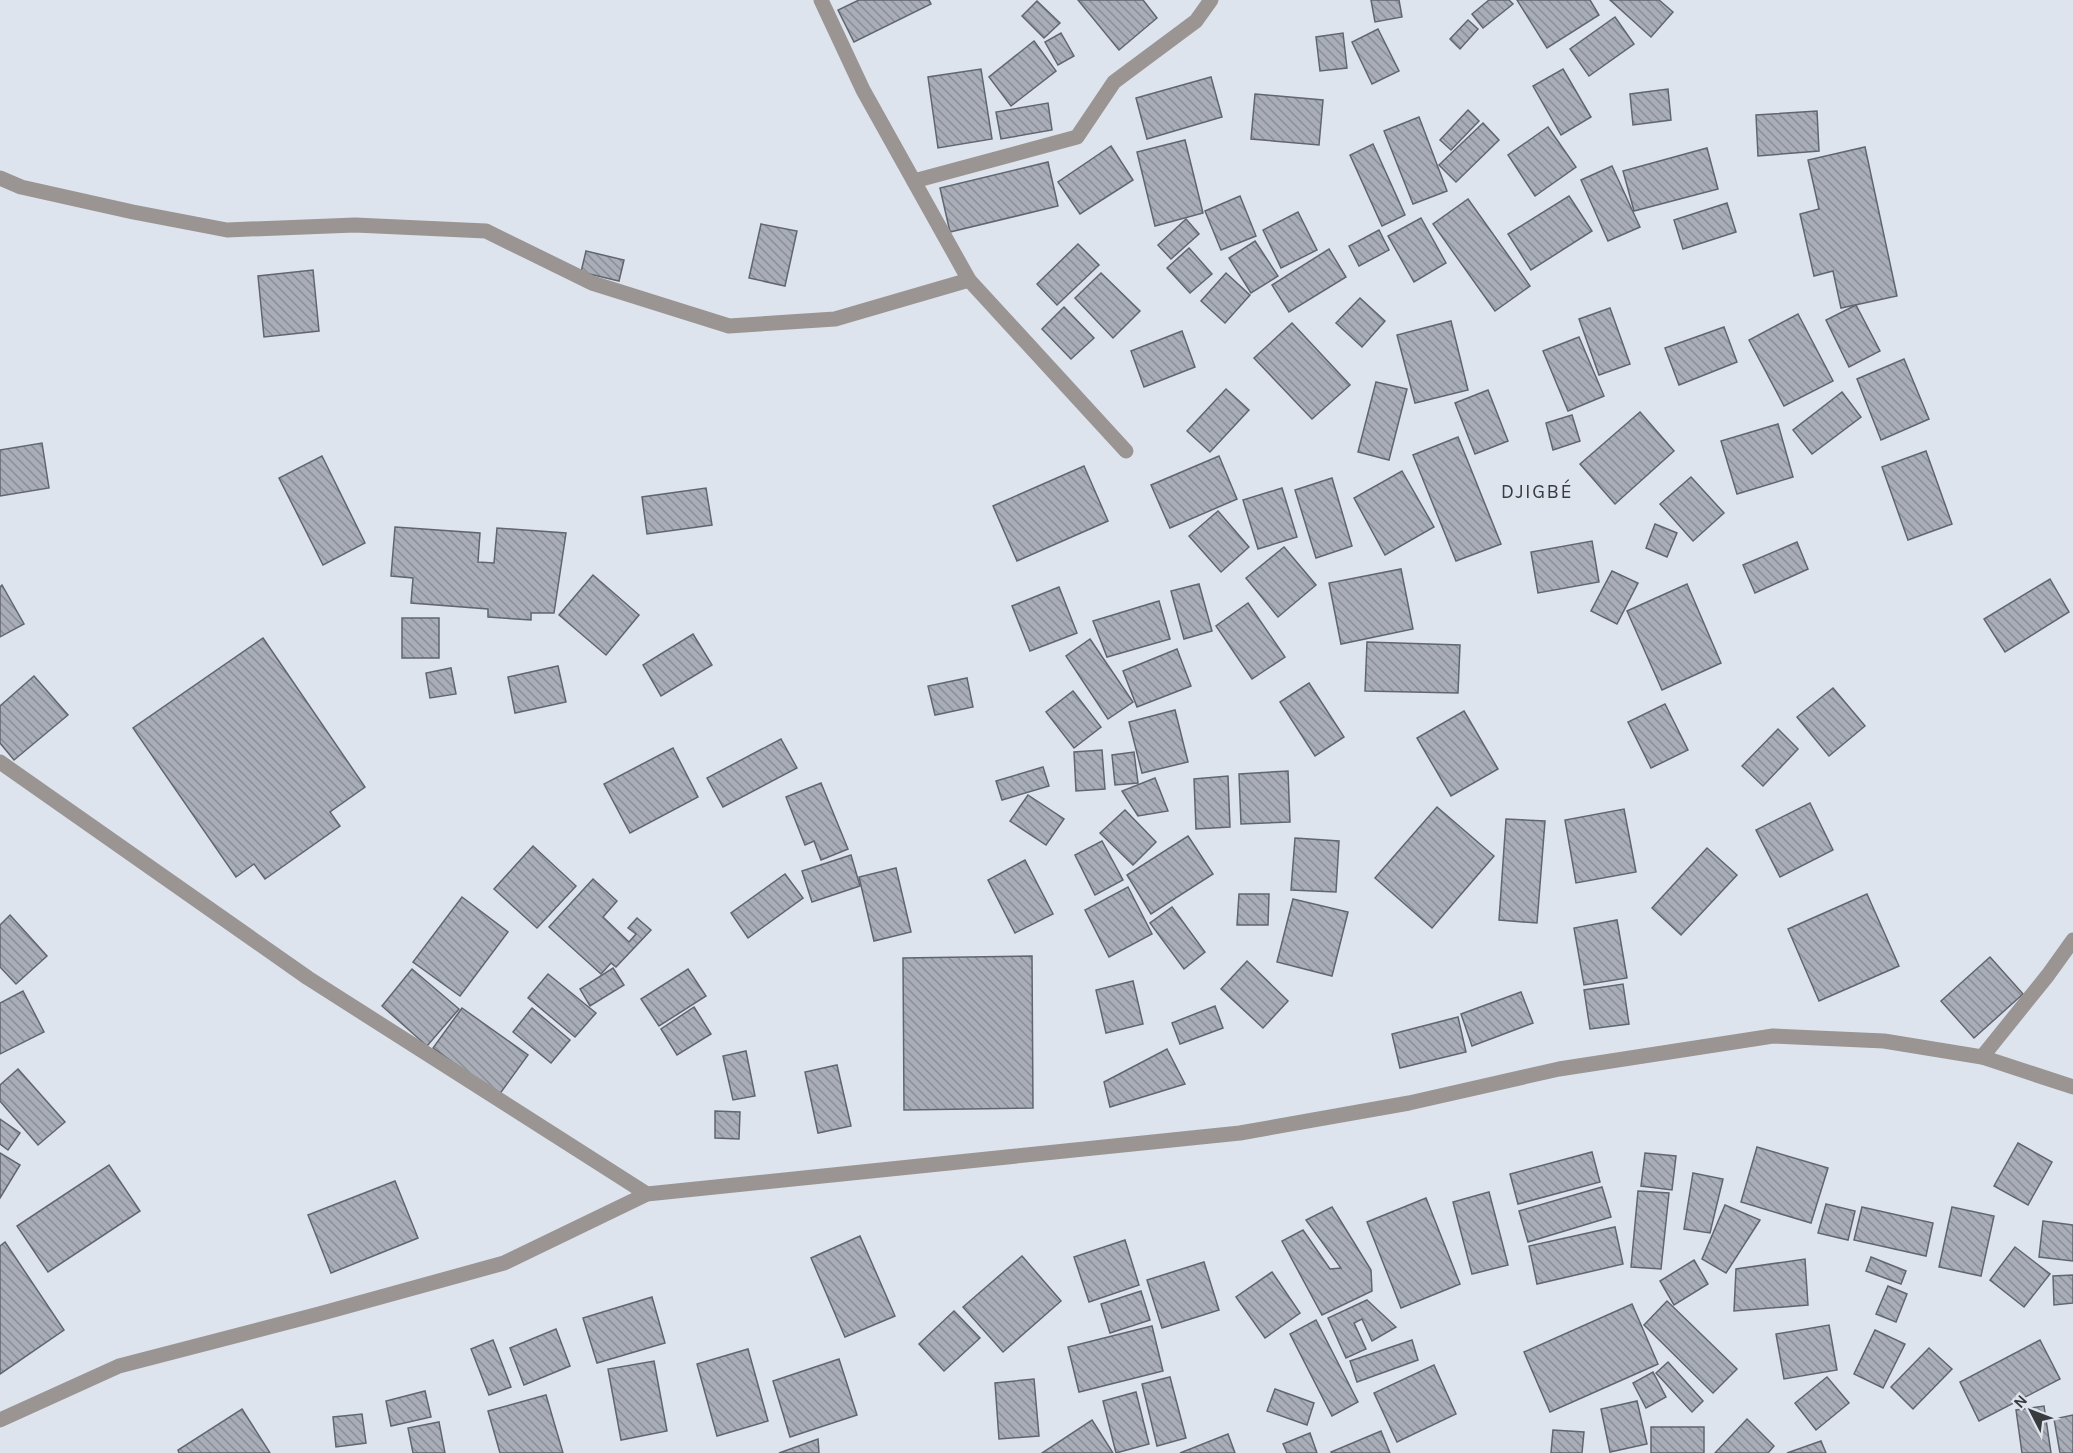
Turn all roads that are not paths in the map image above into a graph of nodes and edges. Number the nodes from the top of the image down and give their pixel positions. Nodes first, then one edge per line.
1 (821, 0) edge
2 (1211, 0) edge
3 (0, 178) edge
4 (914, 181) junction
5 (969, 280) junction
6 (1126, 451) dead end
7 (0, 762) edge
8 (2073, 940) edge
9 (1982, 1057) junction
10 (2073, 1087) edge
11 (647, 1194) junction
12 (0, 1420) edge

1 - 4 street
2 - 4 street
3 - 5 street
4 - 5 street
5 - 6 street
7 - 11 street
8 - 9 street
9 - 10 street
9 - 11 street
11 - 12 street

